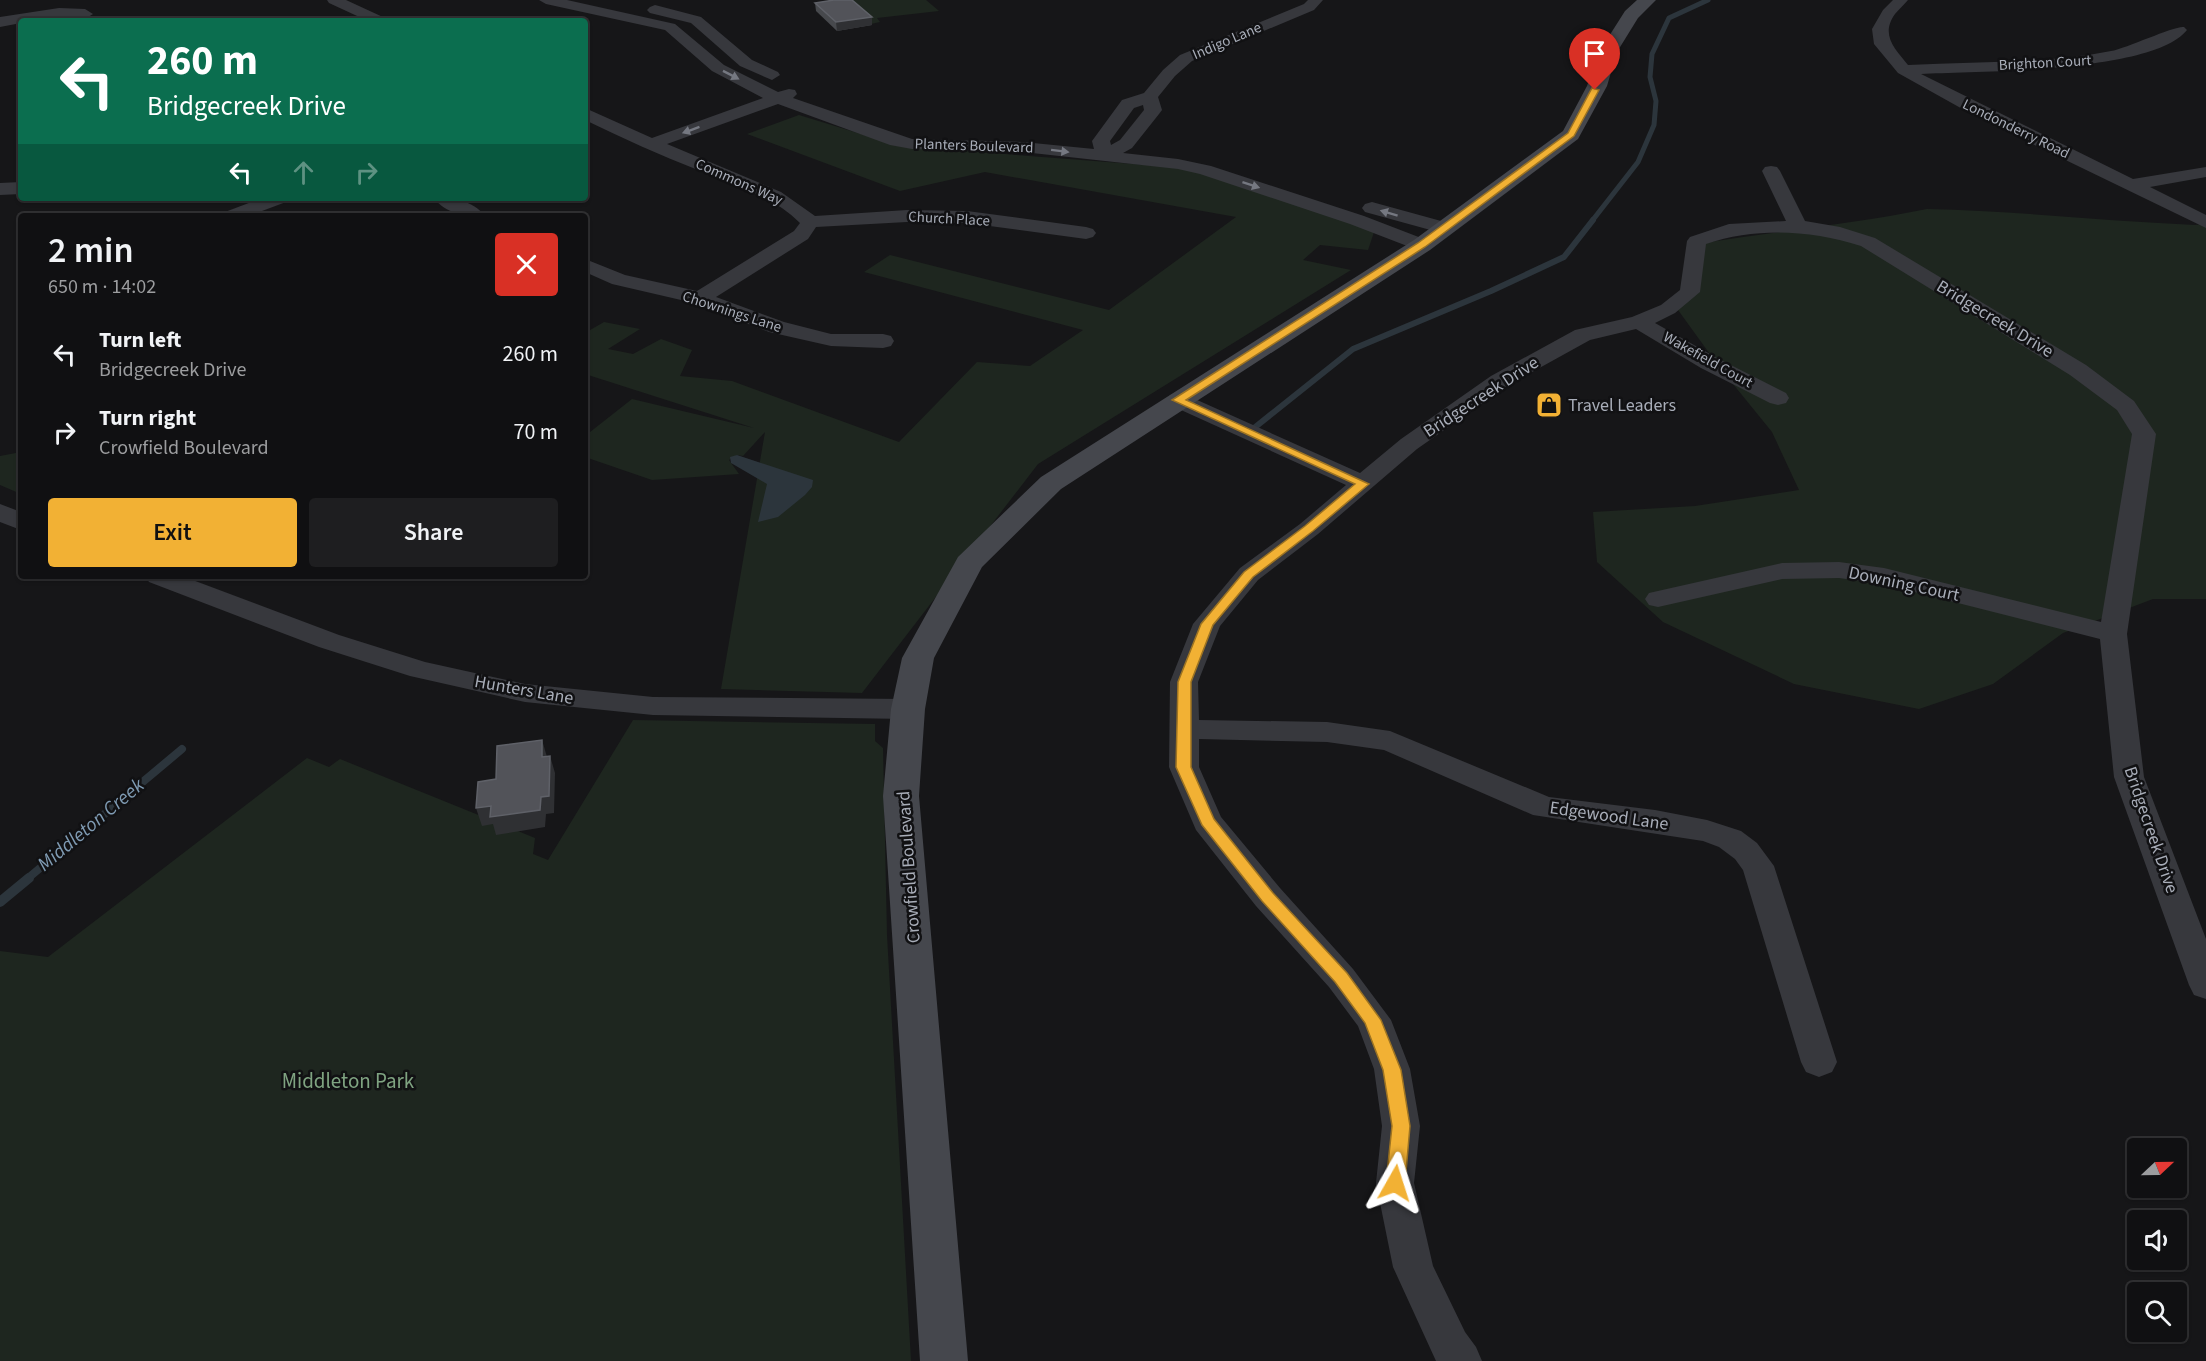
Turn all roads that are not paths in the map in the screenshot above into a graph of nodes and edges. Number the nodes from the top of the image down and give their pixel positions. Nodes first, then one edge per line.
1 (334, 0) edge
2 (546, 0) edge
3 (604, 0) edge
4 (1316, 0) edge
5 (1647, 0) edge
6 (1901, 0) edge
7 (85, 14) dead end
8 (22, 18) edge
9 (373, 18) edge
10 (18, 19) edge
11 (0, 21) edge
12 (707, 29) junction
13 (2180, 30) dead end
14 (680, 34) junction
15 (730, 48) junction
16 (702, 54) junction
17 (1904, 70) junction
18 (822, 95) dead end
19 (1150, 97) junction
20 (777, 99) junction
21 (796, 105) junction
22 (588, 114) edge
23 (872, 114) dead end
24 (652, 144) junction
25 (1126, 144) junction
26 (1102, 148) junction
27 (671, 153) junction
28 (1771, 171) dead end
29 (2206, 172) edge
30 (2133, 185) junction
31 (18, 188) edge
32 (0, 189) edge
33 (271, 201) edge
34 (448, 201) edge
35 (240, 213) edge
36 (470, 213) edge
37 (810, 222) junction
38 (2206, 222) edge
39 (1798, 226) junction
40 (1086, 233) dead end
41 (1433, 237) junction
42 (588, 266) edge
43 (700, 298) junction
44 (1639, 322) junction
45 (883, 341) dead end
46 (1778, 398) dead end
47 (1178, 400) junction
48 (1363, 484) junction
49 (0, 512) edge
50 (18, 521) edge
51 (166, 579) edge
52 (1658, 599) dead end
53 (2113, 634) junction
54 (908, 709) junction
55 (1184, 729) junction
56 (2206, 985) edge
57 (1819, 1062) dead end
58 (945, 1361) edge
59 (1461, 1361) edge

1 - 9 street
2 - 14 street, Planters Boulevard
3 - 12 street
4 - 19 street, Indigo Lane
5 - 41 main road, Crowfield Boulevard
6 - 17 street, Londonderry Road
7 - 8 street
10 - 11 street
12 - 14 street
12 - 15 street
13 - 17 street, Brighton Court
14 - 16 street, Planters Boulevard
15 - 16 street
15 - 20 street, Commons Way
16 -> 20 street, Planters Boulevard
17 - 30 street, Londonderry Road
18 - 21 street, Commons Way
19 - 25 street, Indigo Lane
19 - 26 street, Indigo Lane
20 - 21 street, Planters Boulevard
20 -> 24 street, Commons Way
21 -> 26 street, Planters Boulevard
21 - 27 street, Commons Way
22 - 24 street, Commons Way
23 - 26 street, Planters Boulevard
24 - 27 street, Commons Way
25 - 26 street, Indigo Lane
41 -> 25 street
26 -> 41 street, Planters Boulevard
27 - 37 street, Commons Way
28 - 39 street
29 - 30 street
30 - 38 street, Londonderry Road
31 - 32 street
33 - 35 street
34 - 36 street
37 - 40 street, Church Place
37 - 43 street
39 - 44 street, Bridgecreek Drive
39 - 53 street, Bridgecreek Drive
41 - 47 main road, Crowfield Boulevard
42 - 43 street, Chownings Lane
43 - 45 street, Chownings Lane
44 - 46 street, Wakefield Court
44 - 48 street, Bridgecreek Drive
47 - 48 street
47 - 54 main road, Crowfield Boulevard
48 - 55 street, Bridgecreek Drive
49 - 50 street
51 - 54 street, Hunters Lane
52 - 53 street, Downing Court
53 - 56 street, Bridgecreek Drive
54 - 58 main road, Crowfield Boulevard
55 - 57 street, Edgewood Lane
55 - 59 street, Bridgecreek Drive

